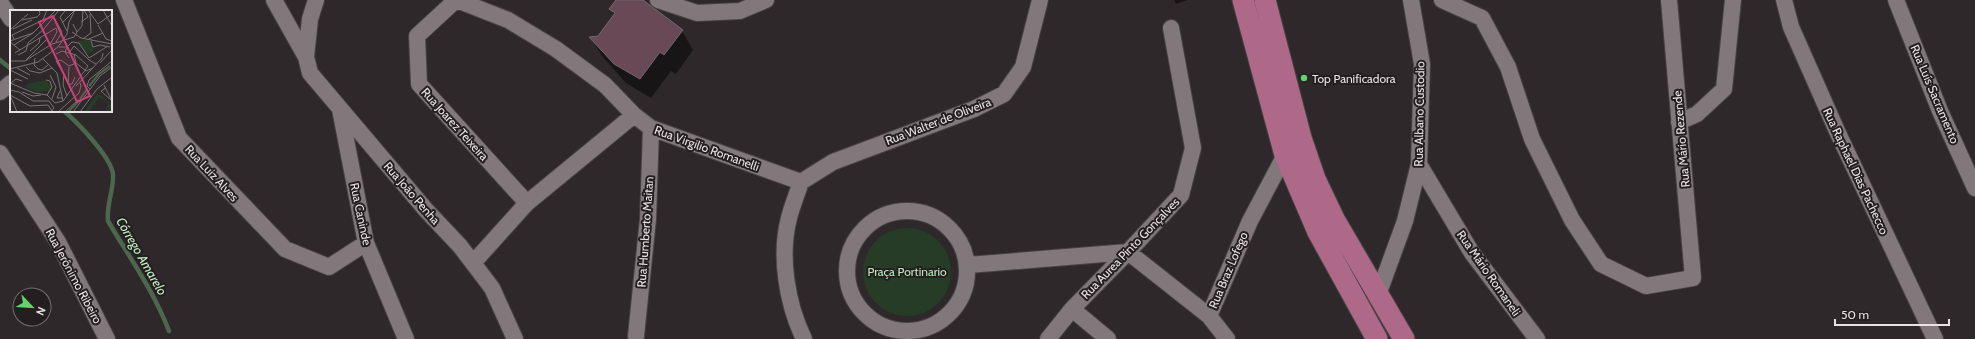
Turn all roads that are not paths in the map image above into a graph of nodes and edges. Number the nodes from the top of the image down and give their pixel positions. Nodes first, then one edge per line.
1 (124, 0) edge
2 (274, 0) edge
3 (316, 0) edge
4 (456, 0) edge
5 (658, 0) edge
6 (766, 0) edge
7 (1040, 0) edge
8 (1243, 0) edge
9 (1265, 0) edge
10 (1411, 0) edge
11 (1442, 0) edge
12 (1669, 0) edge
13 (1733, 0) edge
14 (1784, 0) edge
15 (1896, 0) edge
16 (0, 2) edge
17 (10, 17) edge
18 (1171, 28) dead end
19 (306, 57) junction
20 (10, 84) edge
21 (0, 92) edge
22 (339, 107) junction
23 (634, 115) junction
24 (1679, 122) junction
25 (651, 128) junction
26 (0, 153) edge
27 (1285, 155) junction
28 (1419, 164) junction
29 (801, 182) junction
30 (1975, 188) edge
31 (527, 203) junction
32 (366, 243) junction
33 (1128, 252) junction
34 (473, 263) junction
35 (968, 265) junction
36 (1378, 295) junction
37 (1072, 308) junction
38 (1209, 316) junction
39 (515, 336) edge
40 (636, 336) dead end
41 (1376, 338) edge
42 (107, 339) edge
43 (406, 339) edge
44 (804, 339) edge
45 (1048, 339) edge
46 (1108, 339) edge
47 (1227, 339) edge
48 (1404, 339) edge
49 (1537, 339) edge
50 (1933, 339) edge

1 - 32 street, Rua Luiz Alves
2 - 19 street
3 - 19 street
4 - 23 street, Rua Joarez Teixeira
4 - 31 street, Rua Joarez Teixeira
5 - 6 street
7 - 29 street, Rua Walter de Oliveira
8 - 27 main road
9 - 36 main road
10 - 28 street, Rua Albano Custodio
11 - 24 street, Rua Mário Rezende
12 - 24 street, Rua Mário Rezende
13 - 24 street
14 - 50 street, Rua Raphael Dias Pachecco
15 - 30 street, Rua Luís Sacramento
16 - 17 street
18 - 33 street, Rua Aurea Pinto Gonçalves
19 - 22 street, Rua João Penha
20 - 21 street
22 - 32 street, Rua Caninde
22 - 34 street, Rua João Penha
23 - 25 street, Rua Virgilio Romanelli
23 - 31 street
25 - 29 street, Rua Virgilio Romanelli
25 - 40 street, Rua Humberto Maitan
26 - 42 street, Rua Jerônimo Ribeiro
27 - 38 street, Rua Braz Lofego
27 - 41 main road
28 - 36 street, Rua Albano Custodio
28 - 49 street, Rua Mário Romaneli
29 - 44 street
31 - 34 street
32 - 43 street, Rua Caninde
33 - 35 street
33 - 37 street, Rua Aurea Pinto Gonçalves
33 - 38 street, Rua Braz Lofego
34 - 39 street, Rua João Penha
35 - 35 street
36 - 48 main road
37 - 45 street, Rua Aurea Pinto Gonçalves
37 - 46 street
38 - 47 street

